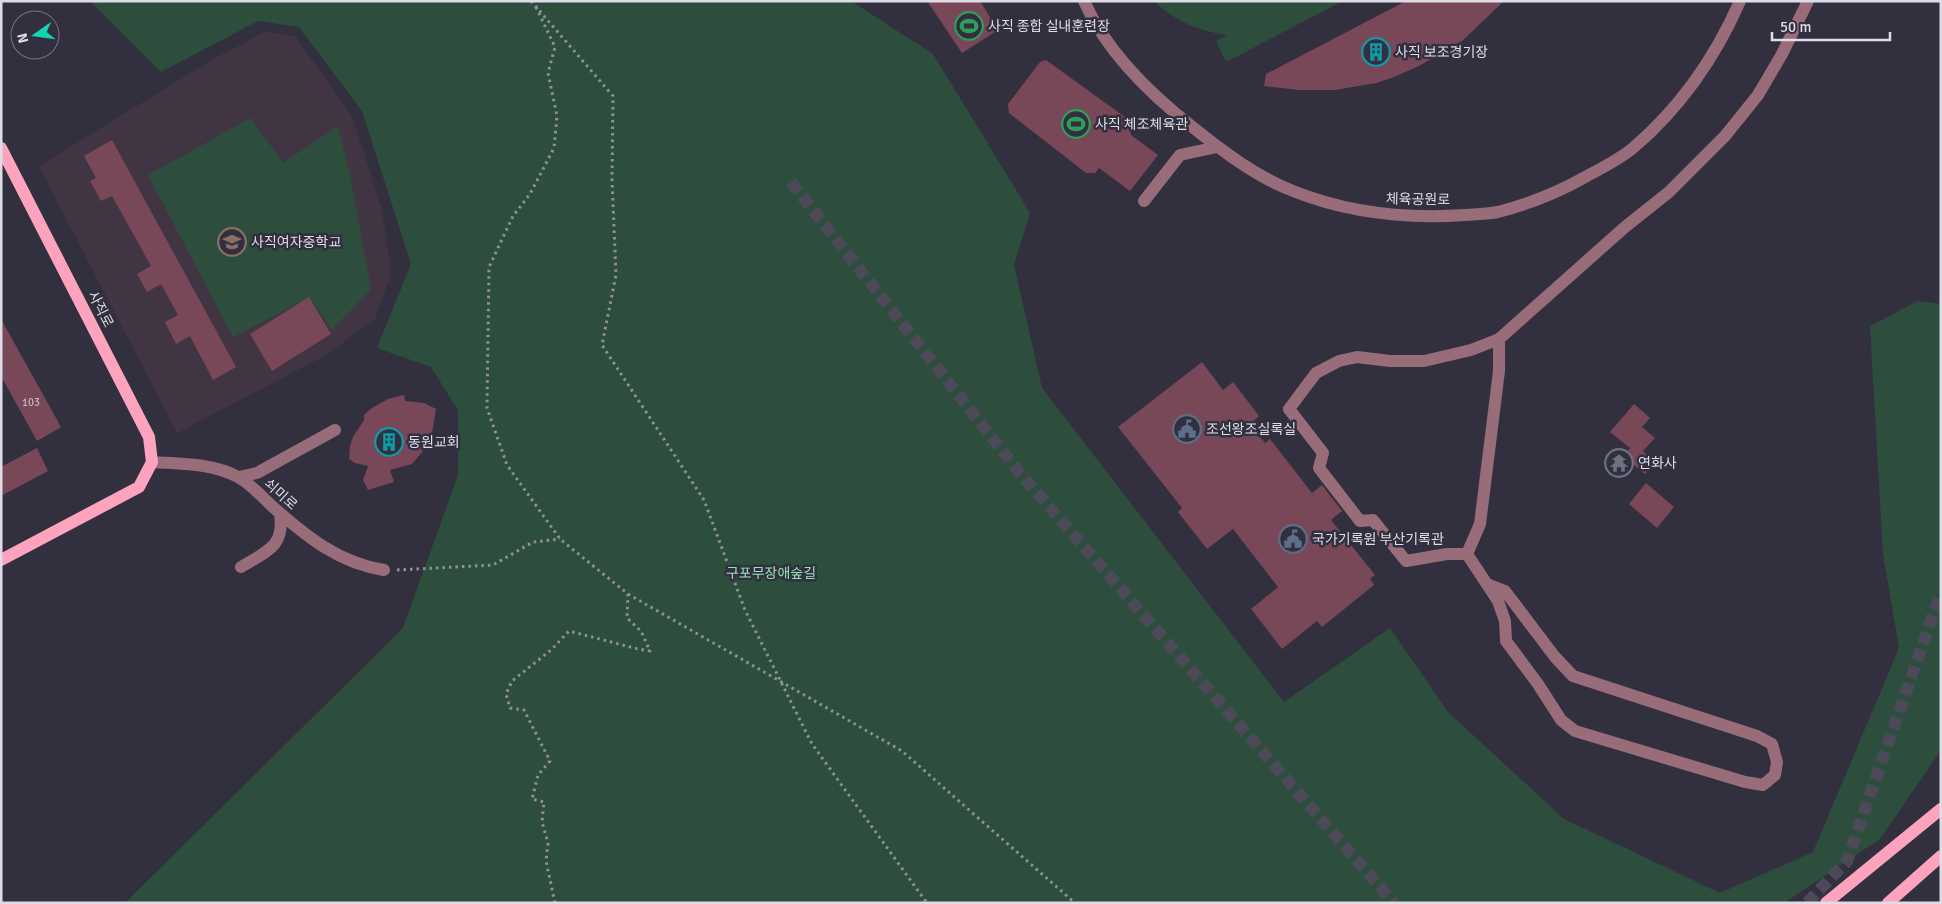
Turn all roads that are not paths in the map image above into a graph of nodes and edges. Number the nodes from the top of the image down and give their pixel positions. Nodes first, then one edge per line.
1 (1084, 1) edge
2 (1740, 1) edge
3 (1808, 1) edge
4 (1217, 147) junction
5 (1, 148) edge
6 (1144, 201) dead end
7 (1499, 338) junction
8 (335, 430) dead end
9 (152, 462) junction
10 (239, 477) junction
11 (280, 513) junction
12 (1467, 554) junction
13 (1, 560) edge
14 (241, 567) dead end
15 (384, 570) road end
16 (1487, 584) junction
17 (1941, 808) edge
18 (1941, 856) edge
19 (1826, 903) edge
20 (1888, 903) edge

1 - 4 street, 체육공원로
2 - 4 street, 체육공원로
3 - 7 street
4 - 6 street
5 - 9 main road, 사직로
7 - 12 street
7 - 12 street
8 - 10 street
9 - 10 street, 쇠미로
9 - 13 main road
10 - 11 street, 쇠미로
11 - 14 street
11 - 15 street, 쇠미로
12 - 16 street
16 - 16 street
17 - 19 main road
18 - 20 main road

